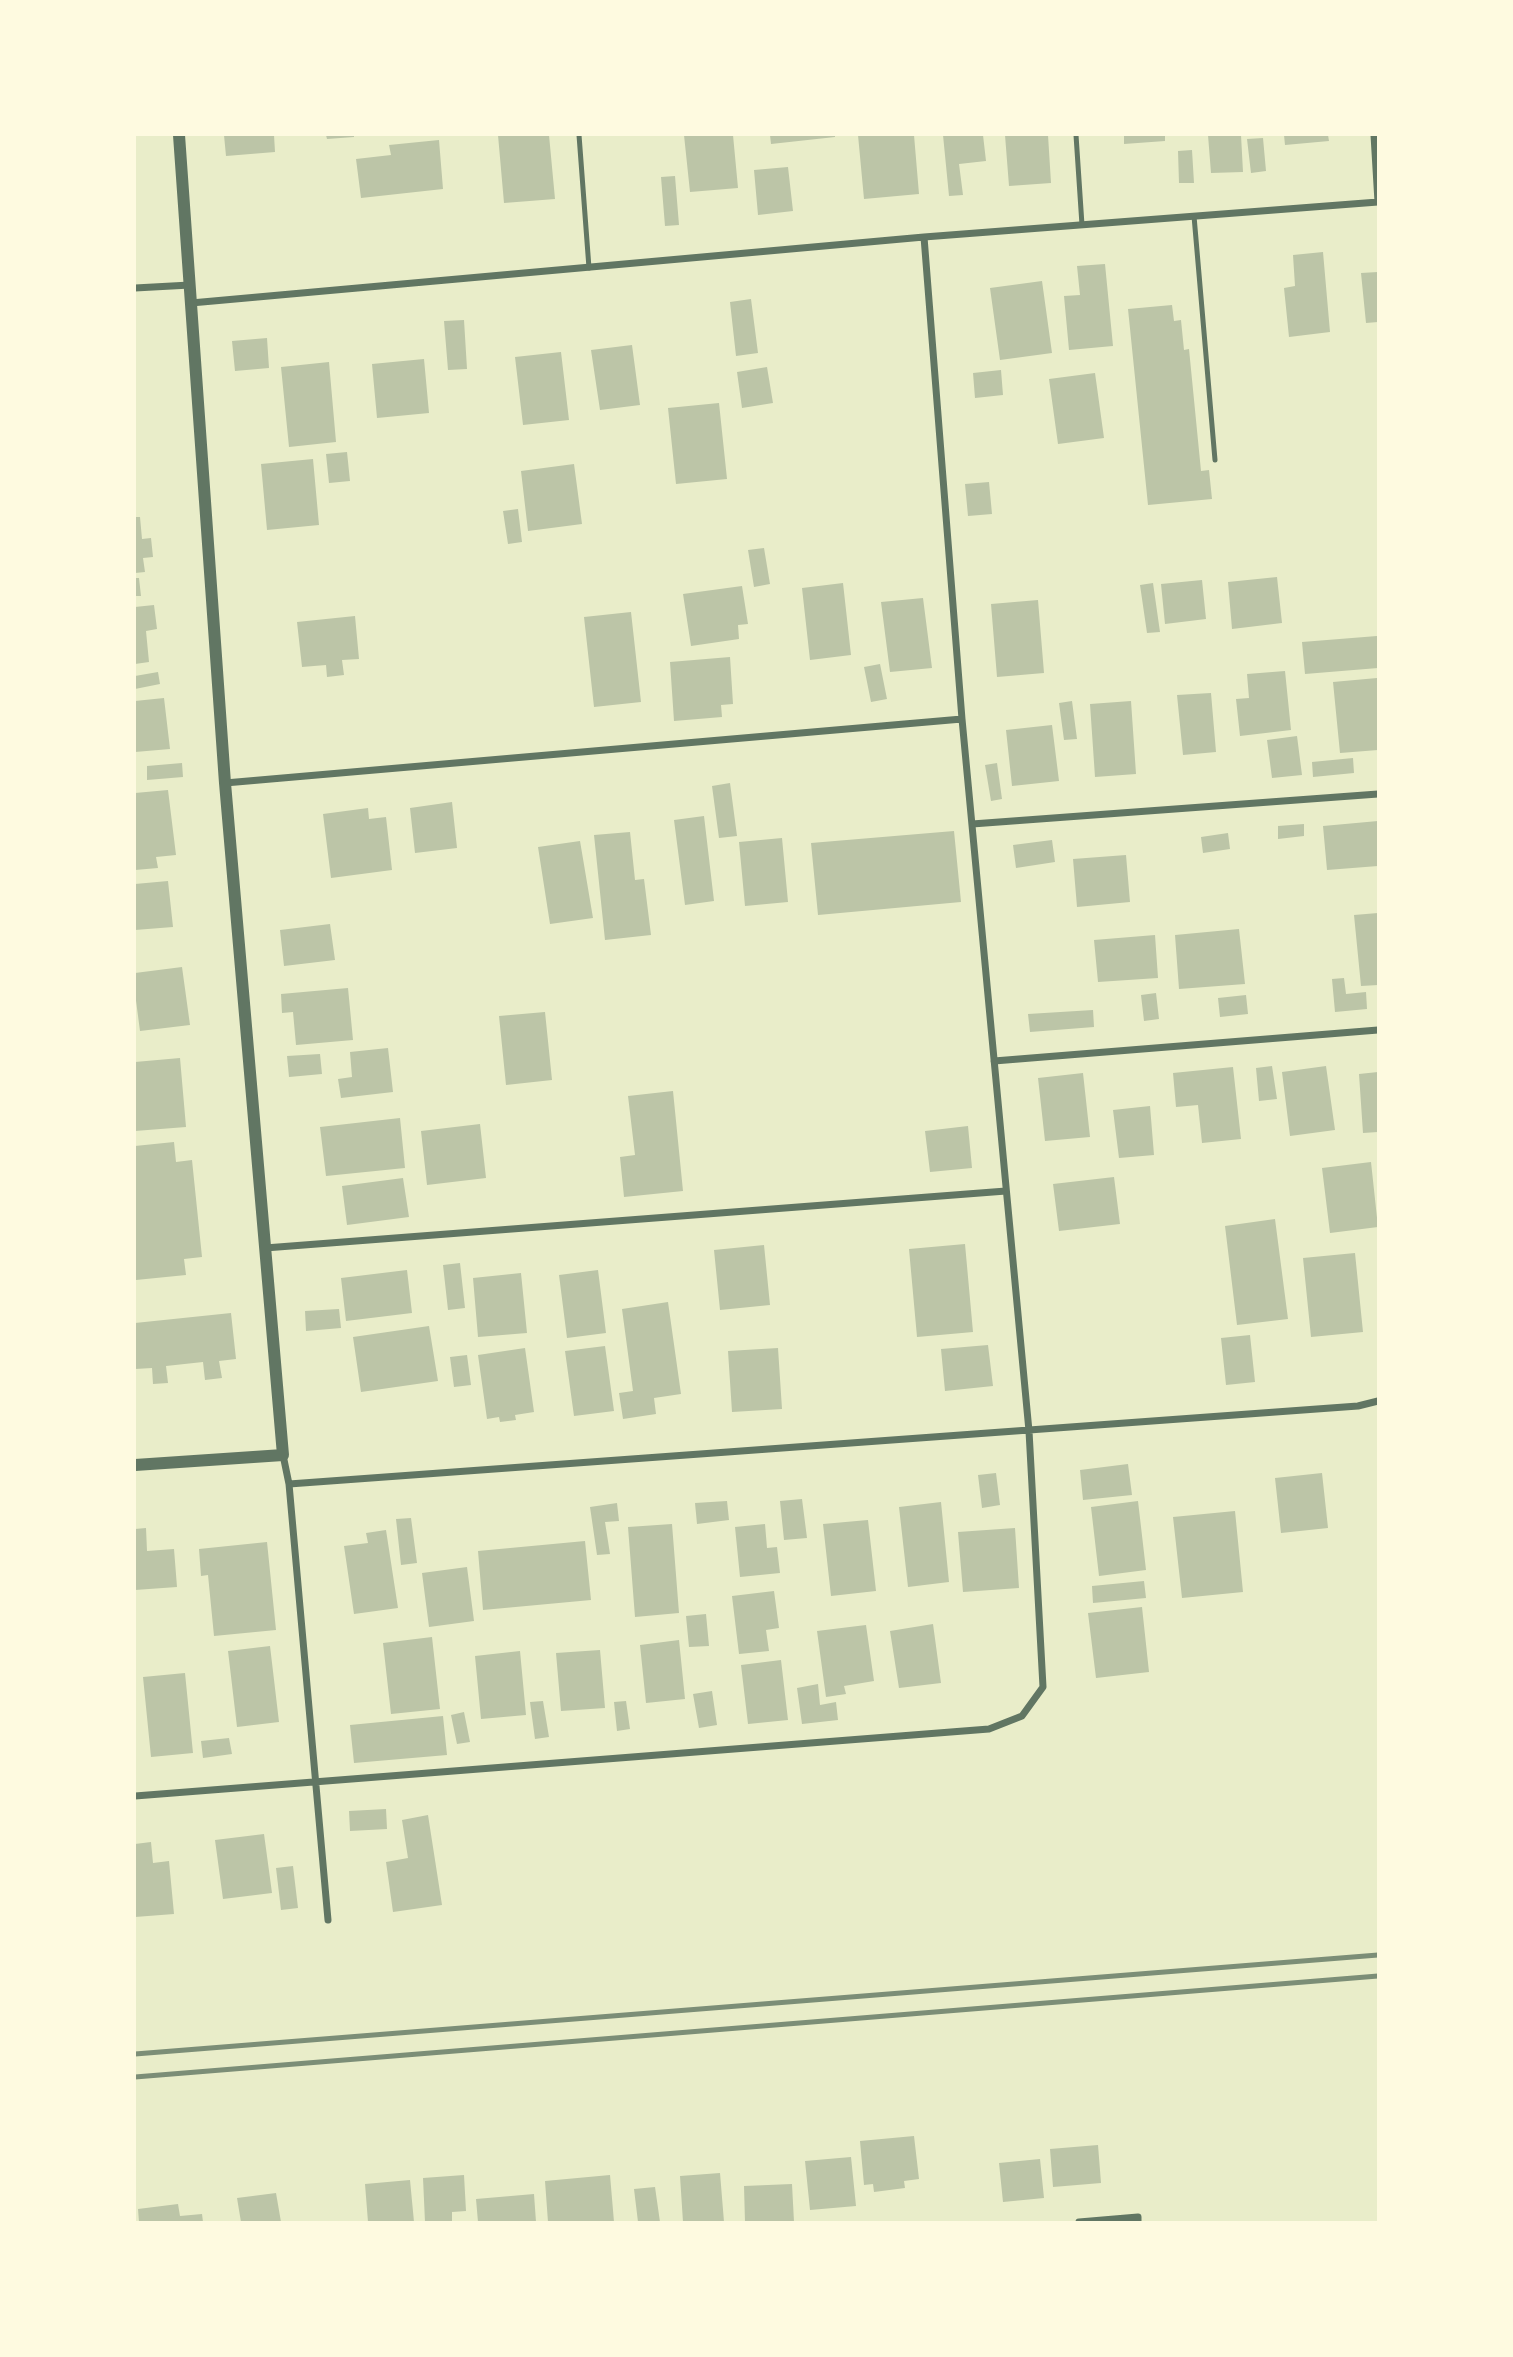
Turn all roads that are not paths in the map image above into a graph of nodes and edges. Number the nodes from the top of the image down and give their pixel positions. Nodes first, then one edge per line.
1 (179, 135) edge
2 (579, 135) edge
3 (1076, 135) edge
4 (1374, 135) edge
5 (1378, 202) edge
6 (1194, 216) junction
7 (1082, 225) junction
8 (924, 237) junction
9 (590, 268) junction
10 (192, 285) junction
11 (135, 288) edge
12 (191, 303) junction
13 (1215, 460) dead end
14 (962, 719) junction
15 (225, 783) junction
16 (1378, 794) edge
17 (972, 824) junction
18 (1378, 1030) edge
19 (994, 1061) junction
20 (1006, 1191) junction
21 (265, 1248) junction
22 (1378, 1401) edge
23 (1029, 1431) junction
24 (283, 1455) junction
25 (135, 1465) edge
26 (289, 1484) junction
27 (315, 1781) junction
28 (135, 1796) edge
29 (328, 1920) dead end
30 (1079, 2222) edge
31 (1138, 2222) edge

1 - 10 street
2 - 9 lane
3 - 7 lane
4 - 5 street
5 - 6 street
6 - 7 street
6 - 13 lane
7 - 8 street
8 - 9 street
8 - 14 street
9 - 12 street
10 - 11 street
10 - 12 street
12 - 15 street
14 - 15 street
14 - 17 street
15 - 21 street
16 - 17 street
17 - 19 street
18 - 19 street
19 - 20 street
20 - 21 street
20 - 23 street
21 - 24 street
22 - 23 street
23 - 26 street
23 - 27 street
24 - 25 street
24 - 26 street
26 - 27 street
27 - 28 street
27 - 29 street
30 - 31 street

